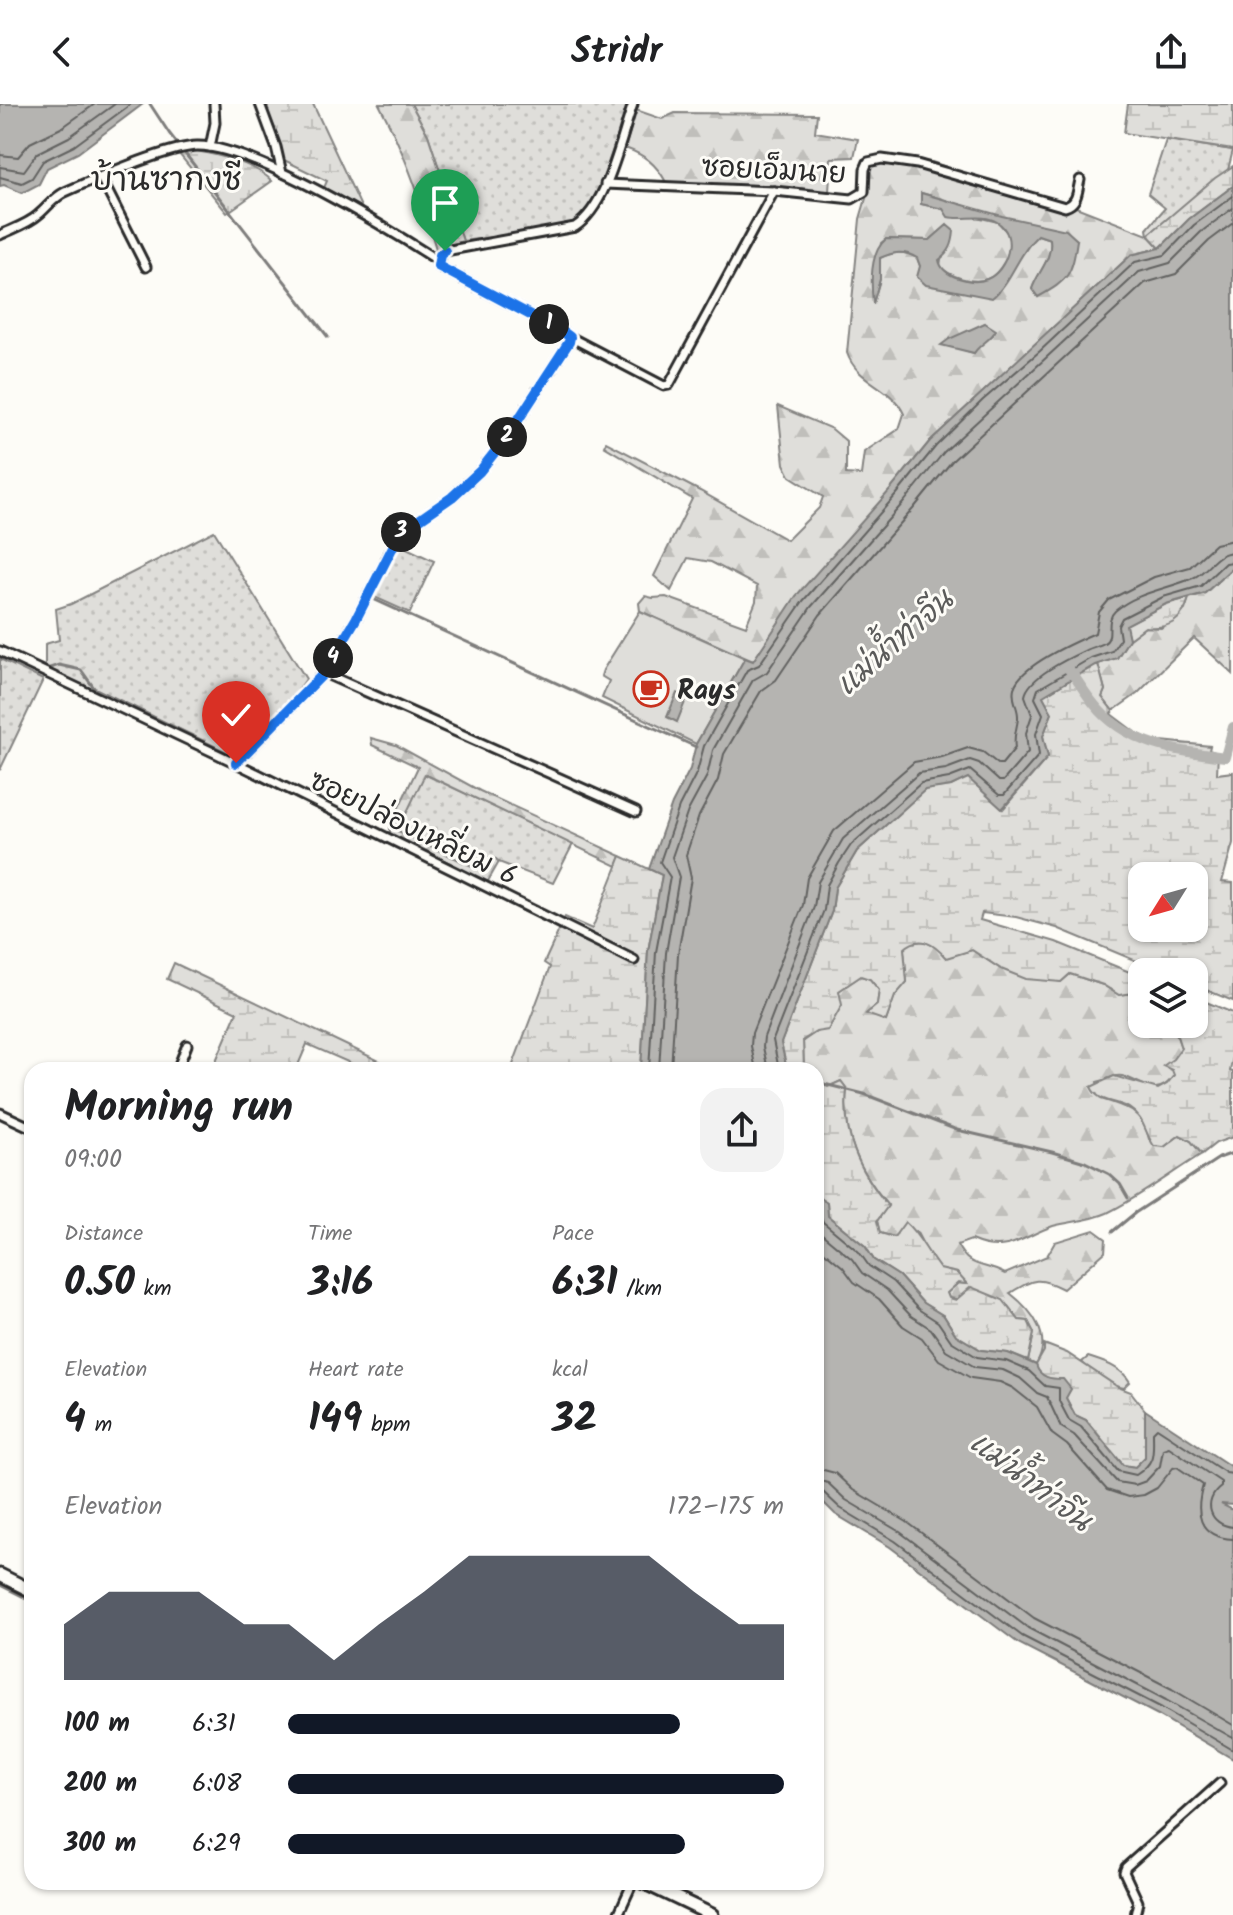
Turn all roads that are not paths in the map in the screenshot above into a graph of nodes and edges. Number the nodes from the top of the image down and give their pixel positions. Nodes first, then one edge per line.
1 (214, 104) edge
2 (260, 104) edge
3 (633, 104) edge
4 (210, 147) junction
5 (282, 173) junction
6 (101, 178) junction
7 (1080, 180) dead end
8 (605, 184) junction
9 (774, 191) junction
10 (0, 235) edge
11 (437, 260) junction
12 (146, 267) dead end
13 (570, 337) junction
14 (0, 651) edge
15 (324, 673) junction
16 (236, 763) junction
17 (636, 812) dead end
18 (634, 960) dead end
19 (187, 1045) dead end
20 (180, 1062) edge
21 (0, 1113) edge
22 (24, 1124) edge
23 (0, 1575) edge
24 (24, 1587) edge
25 (1220, 1783) dead end
26 (629, 1890) edge
27 (661, 1890) edge
28 (618, 1915) edge
29 (712, 1915) edge
30 (1135, 1915) edge

1 - 4 street
2 - 5 street
3 - 8 street
4 - 5 street
4 - 6 street
5 - 11 street
6 - 10 street
6 - 12 street
7 - 9 street, ซอยเอ็มนาย
8 - 9 street, ซอยเอ็มนาย
8 - 11 street
9 - 13 street
11 - 13 street
13 - 15 street
14 - 16 street, ซอยปล่องเหลี่ยม 6
15 - 16 street
15 - 17 street
16 - 18 street, ซอยปล่องเหลี่ยม 6
19 - 20 street
21 - 22 street
23 - 24 street
25 - 30 street
26 - 28 street
27 - 29 street

